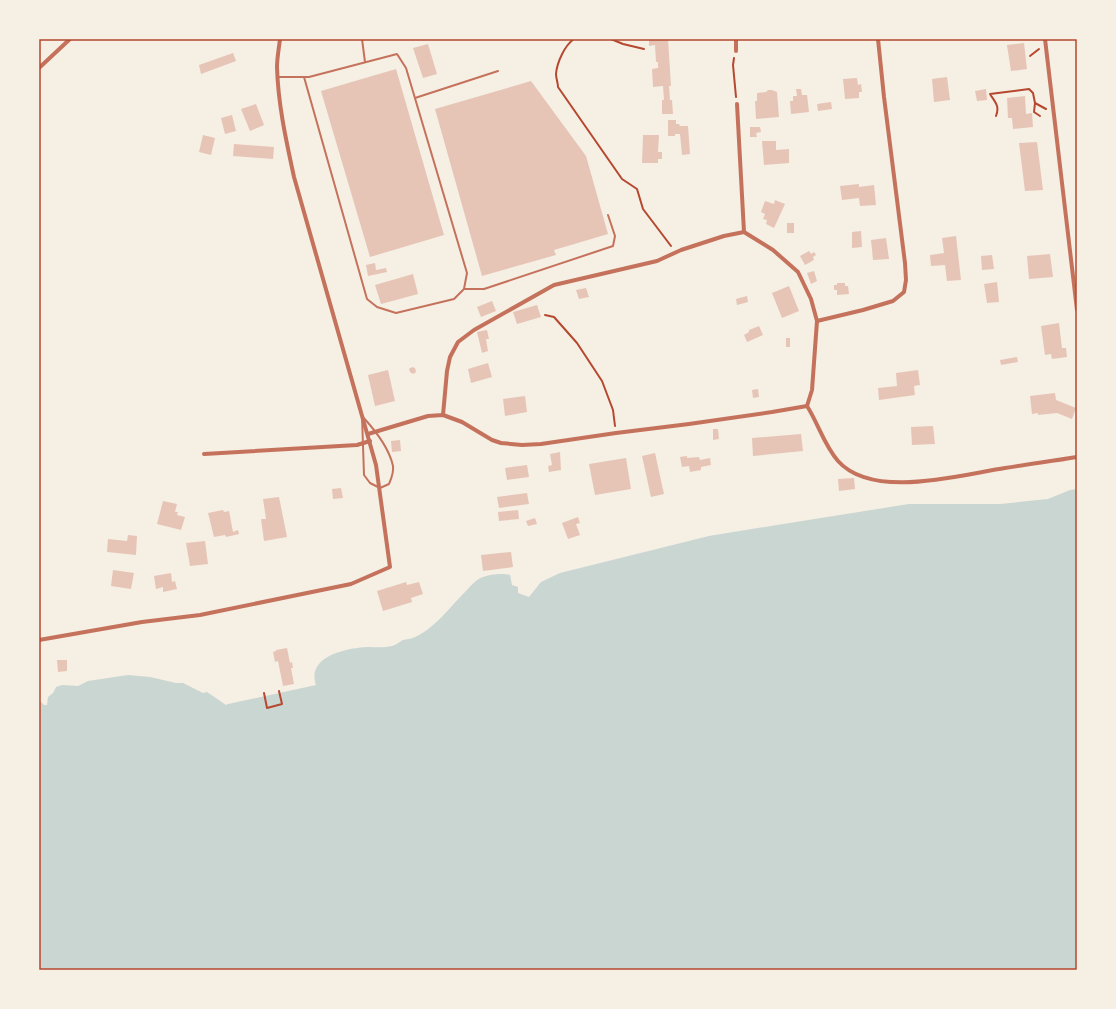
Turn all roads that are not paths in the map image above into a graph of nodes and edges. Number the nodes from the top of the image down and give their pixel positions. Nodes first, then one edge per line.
1 (70, 39) edge
2 (280, 39) edge
3 (362, 39) edge
4 (736, 39) edge
5 (878, 39) edge
6 (1045, 39) edge
7 (736, 51) road end
8 (365, 62) junction
9 (39, 68) edge
10 (498, 71) dead end
11 (304, 77) junction
12 (278, 78) junction
13 (415, 98) junction
14 (737, 104) road end
15 (608, 215) dead end
16 (744, 232) junction
17 (464, 289) junction
18 (1077, 310) edge
19 (817, 321) junction
20 (807, 406) junction
21 (443, 415) junction
22 (362, 416) junction
23 (376, 432) junction
24 (368, 434) junction
25 (370, 441) junction
26 (362, 443) junction
27 (204, 454) dead end
28 (1077, 457) edge
29 (380, 488) junction
30 (39, 640) edge

1 - 9 street
2 - 12 street
3 - 8 lane
4 - 7 street
5 - 19 street
6 - 18 street
8 - 11 lane
8 - 13 lane
10 - 13 lane
11 - 12 lane
11 - 17 lane
12 - 22 street
13 - 17 lane
14 - 16 street
15 - 17 lane
16 - 19 street
16 - 21 street
19 - 20 street
20 - 21 street
20 - 28 street
21 - 23 street
22 - 23 lane
22 - 24 street
22 - 26 lane
23 - 24 street
23 - 29 lane
24 - 25 street
25 - 26 street
25 - 29 street
26 - 27 street
26 - 29 lane
29 - 30 street

